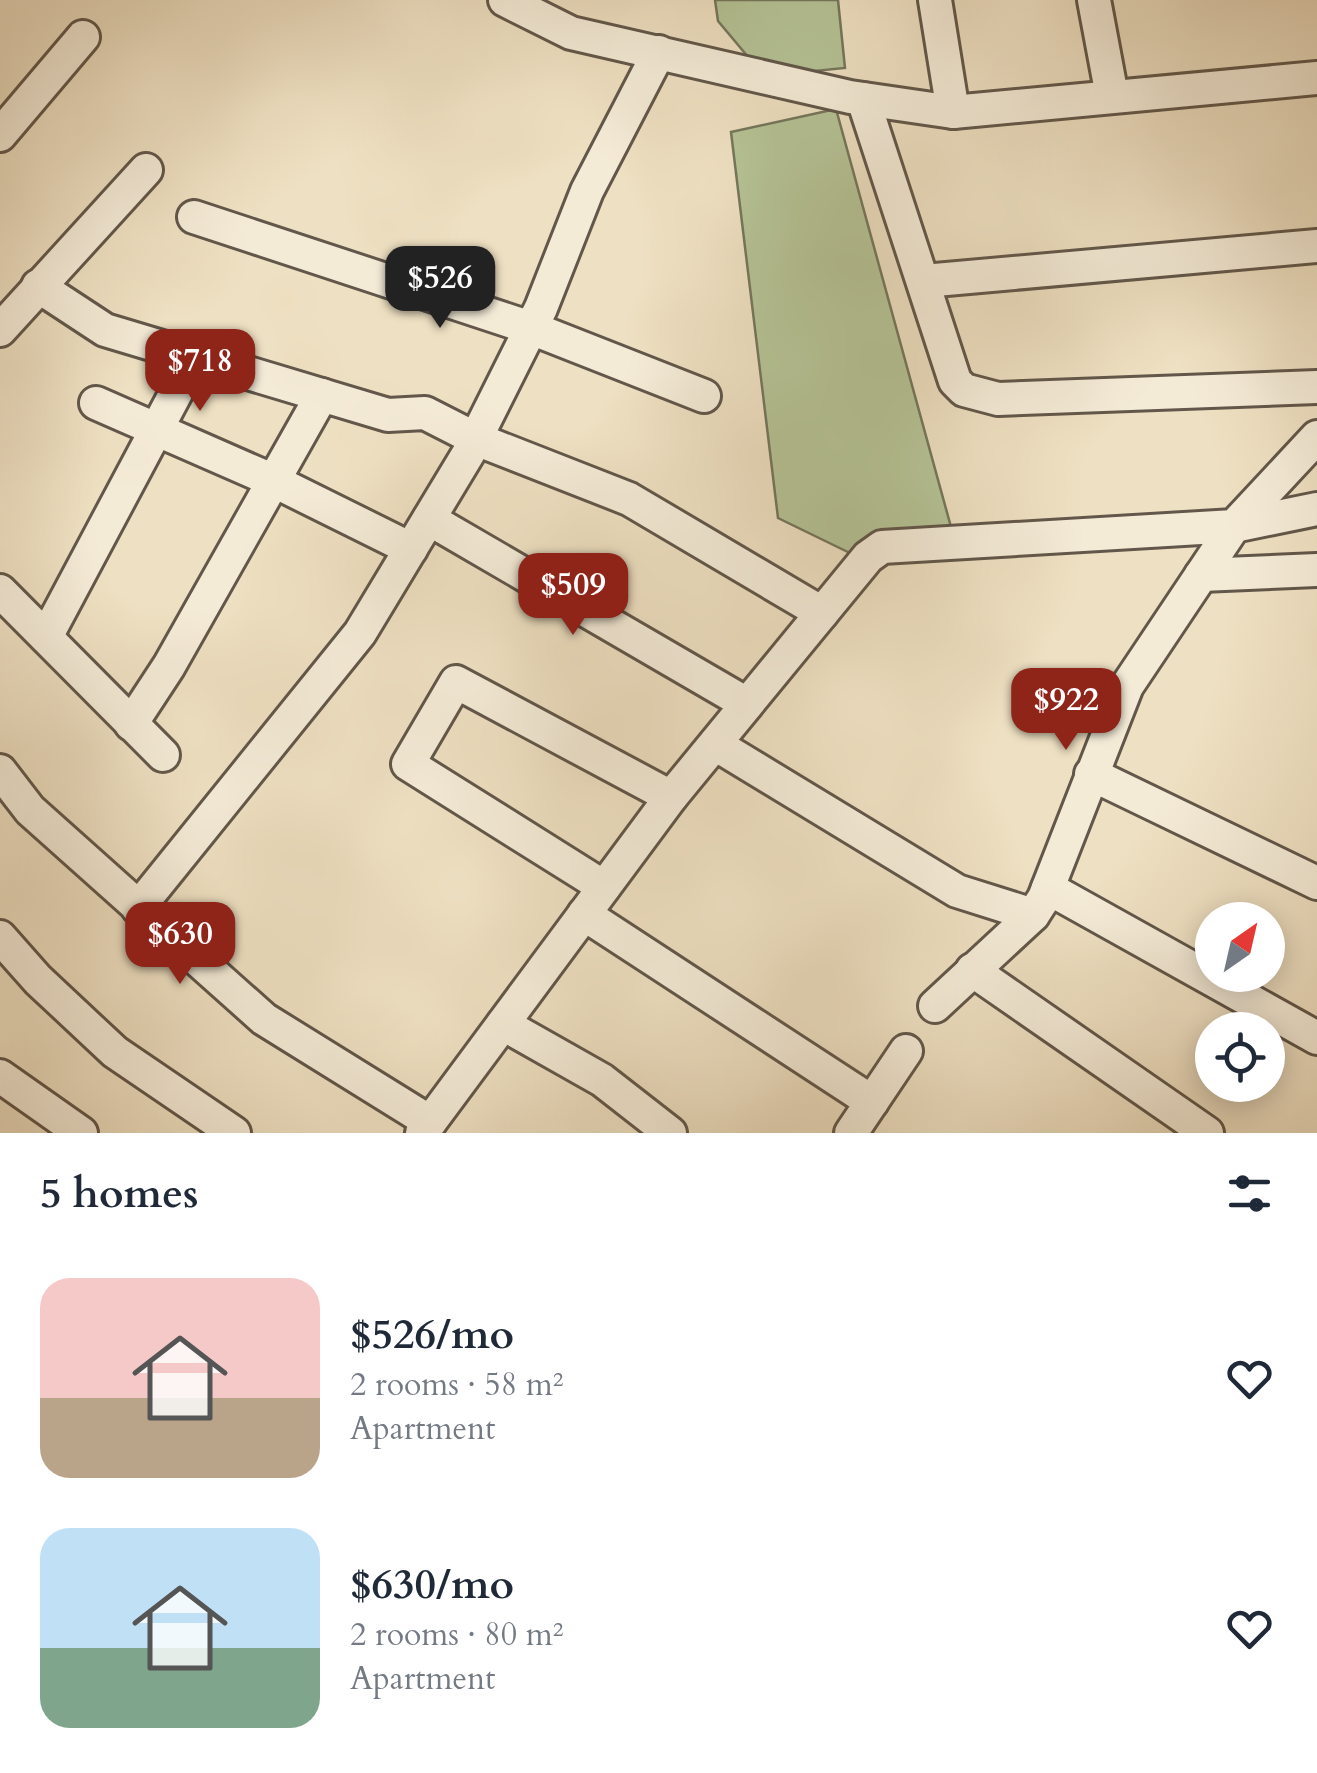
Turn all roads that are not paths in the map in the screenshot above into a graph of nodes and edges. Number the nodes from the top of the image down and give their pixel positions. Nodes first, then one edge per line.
1 (505, 0) edge
2 (935, 0) edge
3 (1094, 0) edge
4 (84, 37) dead end
5 (659, 52) junction
6 (1317, 78) edge
7 (1112, 96) junction
8 (863, 98) junction
9 (953, 112) junction
10 (0, 135) edge
11 (146, 170) dead end
12 (194, 217) dead end
13 (1317, 246) edge
14 (924, 282) junction
15 (38, 286) junction
16 (531, 328) junction
17 (0, 330) edge
18 (196, 357) junction
19 (1317, 388) edge
20 (322, 395) junction
21 (704, 396) dead end
22 (96, 403) dead end
23 (156, 432) junction
24 (1317, 437) edge
25 (476, 439) junction
26 (274, 481) junction
27 (1317, 509) edge
28 (429, 519) junction
29 (1234, 526) junction
30 (411, 548) junction
31 (1317, 570) edge
32 (1201, 575) junction
33 (0, 591) edge
34 (822, 613) junction
35 (46, 638) junction
36 (747, 704) junction
37 (131, 724) junction
38 (715, 744) junction
39 (162, 755) dead end
40 (0, 771) edge
41 (1091, 774) junction
42 (671, 797) junction
43 (1317, 883) edge
44 (604, 887) junction
45 (1040, 902) junction
46 (138, 908) junction
47 (584, 914) junction
48 (0, 937) edge
49 (972, 970) junction
50 (935, 1006) dead end
51 (503, 1024) junction
52 (1317, 1038) edge
53 (906, 1051) dead end
54 (0, 1076) edge
55 (872, 1102) junction
56 (426, 1128) edge
57 (81, 1133) edge
58 (234, 1133) edge
59 (670, 1133) edge
60 (851, 1133) edge
61 (1207, 1133) edge

1 - 5 street
2 - 9 street
3 - 7 street
4 - 10 street
5 - 8 street
5 - 16 street
6 - 7 street
7 - 9 street
8 - 9 street
8 - 14 street
11 - 15 street
12 - 16 street
13 - 14 street
14 - 19 street
15 - 17 street
15 - 18 street
16 - 21 street
16 - 25 street
18 - 20 street
18 - 23 street
20 - 25 street
20 - 26 street
22 - 23 street
23 - 26 street
23 - 35 street
24 - 29 street
25 - 28 street
25 - 34 street
26 - 30 street
26 - 37 street
27 - 29 street
28 - 30 street
28 - 36 street
29 - 32 street
29 - 34 street
30 - 46 street
31 - 32 street
32 - 41 street
33 - 35 street
34 - 36 street
35 - 37 street
36 - 38 street
37 - 39 street
38 - 42 street
38 - 45 street
40 - 46 street
41 - 43 street
41 - 45 street
42 - 44 street
42 - 44 street
44 - 47 street
45 - 49 street
45 - 52 street
46 - 56 street
47 - 51 street
47 - 55 street
48 - 58 street
49 - 50 street
49 - 61 street
51 - 56 street
51 - 59 street
53 - 55 street
54 - 57 street
55 - 60 street

